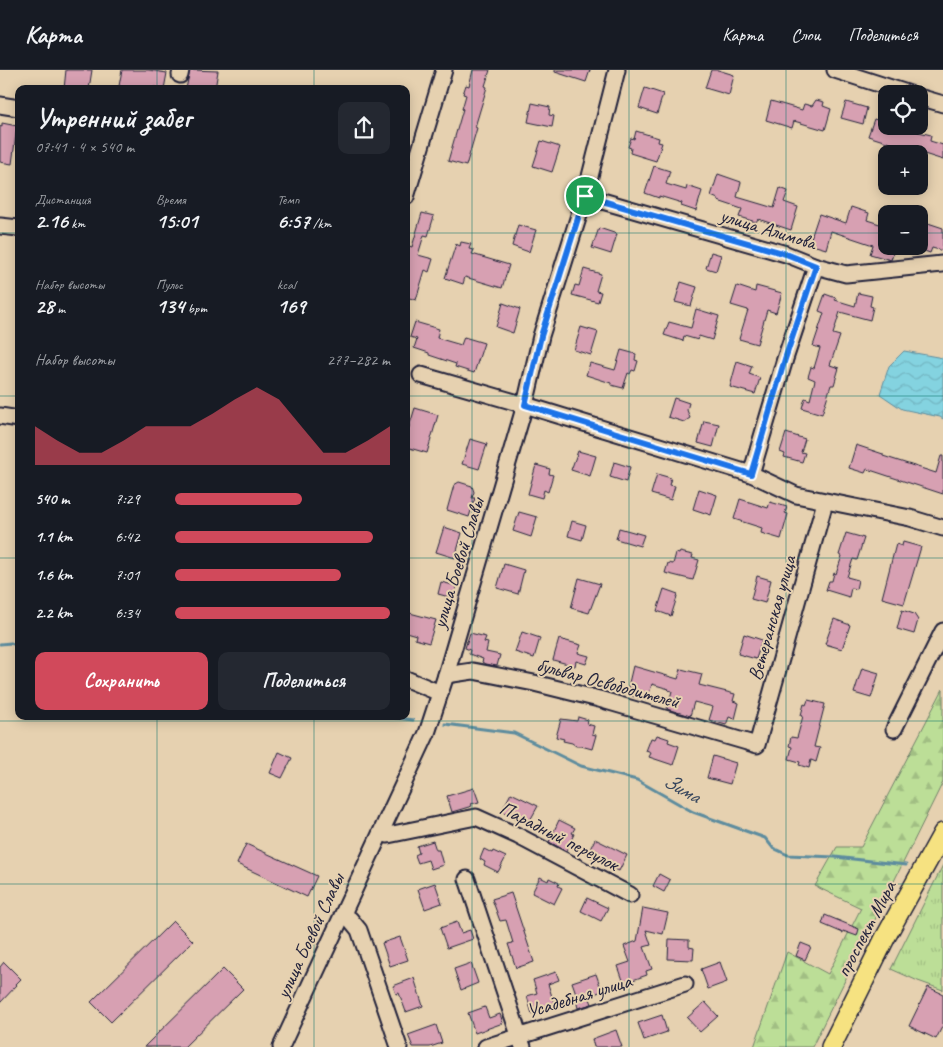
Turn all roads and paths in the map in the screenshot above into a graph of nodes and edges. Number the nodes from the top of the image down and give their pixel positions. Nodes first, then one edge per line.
1 (444, 70) edge
2 (617, 70) edge
3 (836, 70) edge
4 (882, 85) edge
5 (928, 99) edge
6 (943, 104) edge
7 (0, 105) edge
8 (15, 107) edge
9 (410, 184) edge
10 (585, 196) junction
11 (0, 226) edge
12 (15, 228) edge
13 (942, 264) edge
14 (816, 266) junction
15 (421, 375) dead end
16 (525, 405) junction
17 (0, 416) edge
18 (15, 418) edge
19 (751, 474) junction
20 (825, 502) junction
21 (943, 528) edge
22 (943, 631) edge
23 (446, 675) junction
24 (410, 681) edge
25 (440, 693) junction
26 (894, 729) dead end
27 (757, 745) joint
28 (943, 833) edge
29 (378, 840) junction
30 (938, 846) edge
31 (467, 879) dead end
32 (630, 895) dead end
33 (343, 915) junction
34 (685, 984) dead end
35 (521, 1041) edge
36 (281, 1047) edge
37 (399, 1047) edge
38 (486, 1047) edge
39 (831, 1047) edge

1 - 9 street
2 - 10 street, улица Боевой Славы
3 - 4 street
5 - 6 street
7 - 8 street
10 - 14 street, улица Алимова
10 - 16 street, улица Боевой Славы
11 - 12 street
13 - 14 street, улица Алимова
14 - 19 street
15 - 16 street
16 - 19 street
16 - 23 street, улица Боевой Славы
17 - 18 street
19 - 20 street
20 - 21 street
20 - 27 street, Ветеранская улица
22 - 26 street
23 - 25 street, улица Боевой Славы
23 - 27 street, бульвар Освободителей
24 - 25 street
25 - 29 street, улица Боевой Славы
28 - 30 main road, проспект Мира
29 - 32 street, Парадный переулок
29 - 33 street, улица Боевой Славы
30 - 39 main road, проспект Мира
31 - 35 street
33 - 36 street, улица Боевой Славы
33 - 37 street
34 - 35 street, Усадебная улица
35 - 38 street, Усадебная улица

